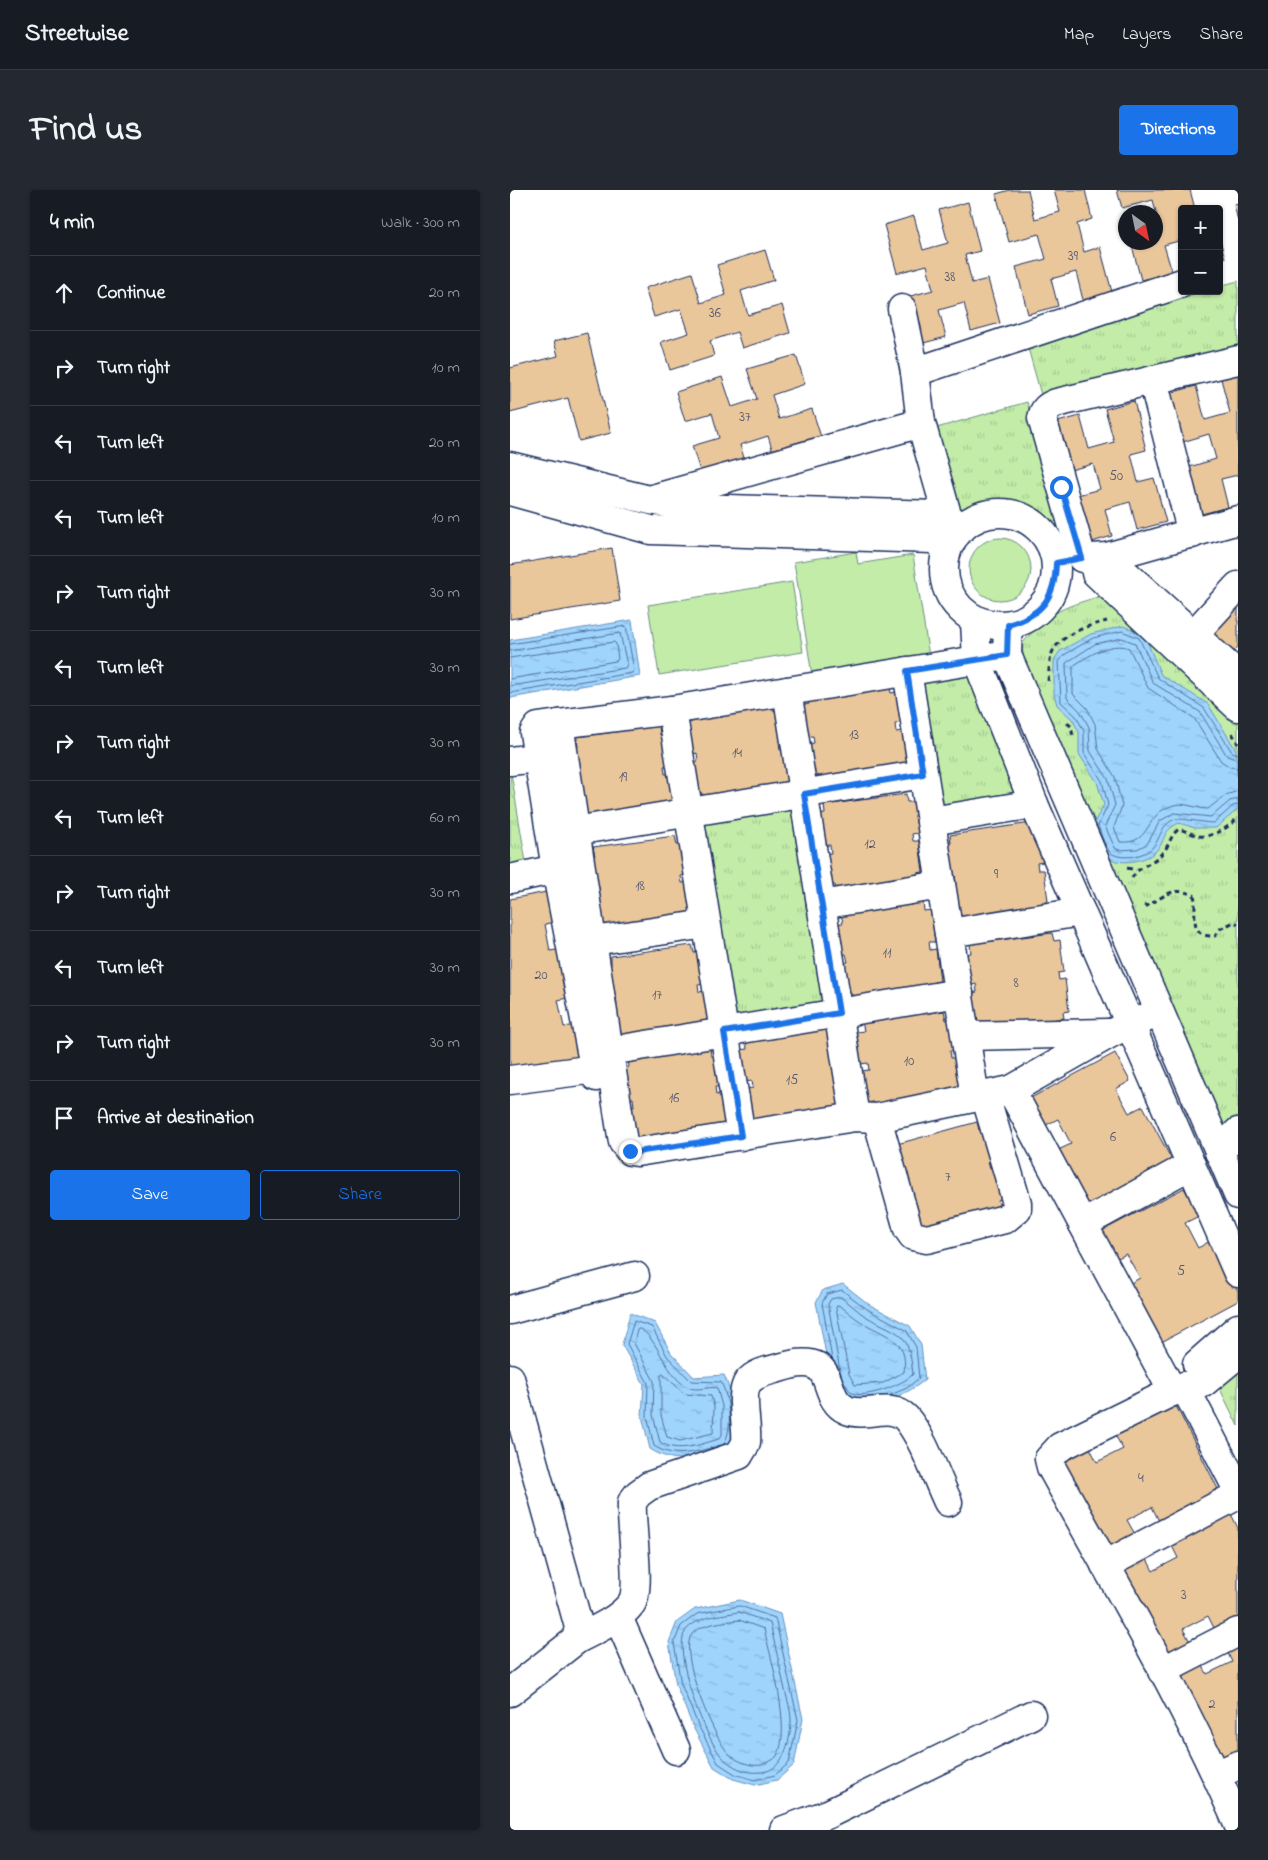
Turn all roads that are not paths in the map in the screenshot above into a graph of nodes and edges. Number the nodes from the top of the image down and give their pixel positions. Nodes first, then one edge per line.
1 (1178, 284) edge
2 (902, 309) dead end
3 (1238, 360) edge
4 (915, 372) junction
5 (1153, 380) junction
6 (921, 423) junction
7 (510, 466) edge
8 (510, 491) edge
9 (650, 500) junction
10 (1238, 520) edge
11 (953, 530) junction
12 (1192, 534) junction
13 (1079, 568) junction
14 (1238, 586) edge
15 (975, 620) junction
16 (1008, 625) junction
17 (1193, 635) junction
18 (1007, 655) junction
19 (977, 660) junction
20 (907, 671) junction
21 (1238, 675) edge
22 (787, 691) junction
23 (672, 710) junction
24 (1234, 718) edge
25 (559, 724) junction
26 (537, 758) junction
27 (510, 761) edge
28 (923, 774) junction
29 (804, 794) junction
30 (1034, 804) junction
31 (688, 814) junction
32 (931, 821) junction
33 (575, 831) junction
34 (556, 869) junction
35 (510, 879) edge
36 (941, 885) junction
37 (821, 905) junction
38 (1081, 912) junction
39 (706, 924) junction
40 (949, 933) junction
41 (593, 941) junction
42 (959, 993) junction
43 (1159, 1011) junction
44 (839, 1013) junction
45 (1121, 1029) junction
46 (724, 1032) junction
47 (966, 1036) junction
48 (603, 1060) junction
49 (510, 1080) edge
50 (1011, 1090) junction
51 (980, 1096) junction
52 (866, 1117) junction
53 (1238, 1132) edge
54 (741, 1136) junction
55 (1219, 1152) junction
56 (1191, 1165) junction
57 (1238, 1195) edge
58 (1083, 1224) junction
59 (1238, 1272) edge
60 (635, 1276) dead end
61 (510, 1310) edge
62 (1238, 1328) edge
63 (1238, 1354) edge
64 (510, 1378) edge
65 (1187, 1387) junction
66 (1238, 1450) edge
67 (1238, 1490) edge
68 (1238, 1496) edge
69 (948, 1502) dead end
70 (1105, 1565) junction
71 (618, 1617) junction
72 (1238, 1632) edge
73 (576, 1640) junction
74 (1162, 1671) junction
75 (510, 1692) edge
76 (1031, 1715) dead end
77 (676, 1750) dead end
78 (1228, 1770) edge
79 (1238, 1824) edge
80 (784, 1830) edge

1 - 4 street
2 - 4 street
3 - 5 street
4 - 6 street
5 - 12 street
5 - 13 street
6 - 9 street
6 - 11 street
7 - 9 street
8 - 11 street
9 - 11 street
10 - 12 street
11 - 13 street
11 - 15 street
12 - 13 street
13 - 16 street
13 - 17 street
13 - 24 street
14 - 17 street
15 - 16 street
15 - 19 street
16 - 18 street
17 - 21 street
18 - 19 street
18 - 43 street
19 - 20 street
19 - 30 street
20 - 22 street
20 - 28 street
22 - 23 street
22 - 29 street
23 - 25 street
23 - 31 street
25 - 26 street
25 - 33 street
26 - 27 street
26 - 34 street
28 - 29 street
28 - 32 street
29 - 31 street
29 - 37 street
30 - 32 street
30 - 38 street
31 - 33 street
31 - 39 street
32 - 36 street
33 - 41 street
34 - 35 street
34 - 48 street
36 - 37 street
36 - 40 street
37 - 44 street
38 - 40 street
38 - 45 street
39 - 41 street
39 - 46 street
40 - 42 street
41 - 48 street
42 - 44 street
42 - 47 street
43 - 45 street
43 - 55 street
44 - 46 street
44 - 52 street
45 - 47 street
45 - 50 street
45 - 56 street
46 - 48 street
46 - 54 street
47 - 51 street
48 - 49 street
48 - 54 street
50 - 51 street
50 - 58 street
51 - 52 street
51 - 52 street
52 - 54 street
53 - 55 street
55 - 57 street
56 - 58 street
56 - 59 street
58 - 65 street
60 - 61 street
62 - 65 street
63 - 65 street
64 - 73 street
65 - 66 street
65 - 67 street
65 - 70 street
68 - 70 street
69 - 71 street
70 - 74 street
71 - 73 street
71 - 77 street
72 - 74 street
73 - 75 street
74 - 78 street
76 - 80 street
78 - 79 street

